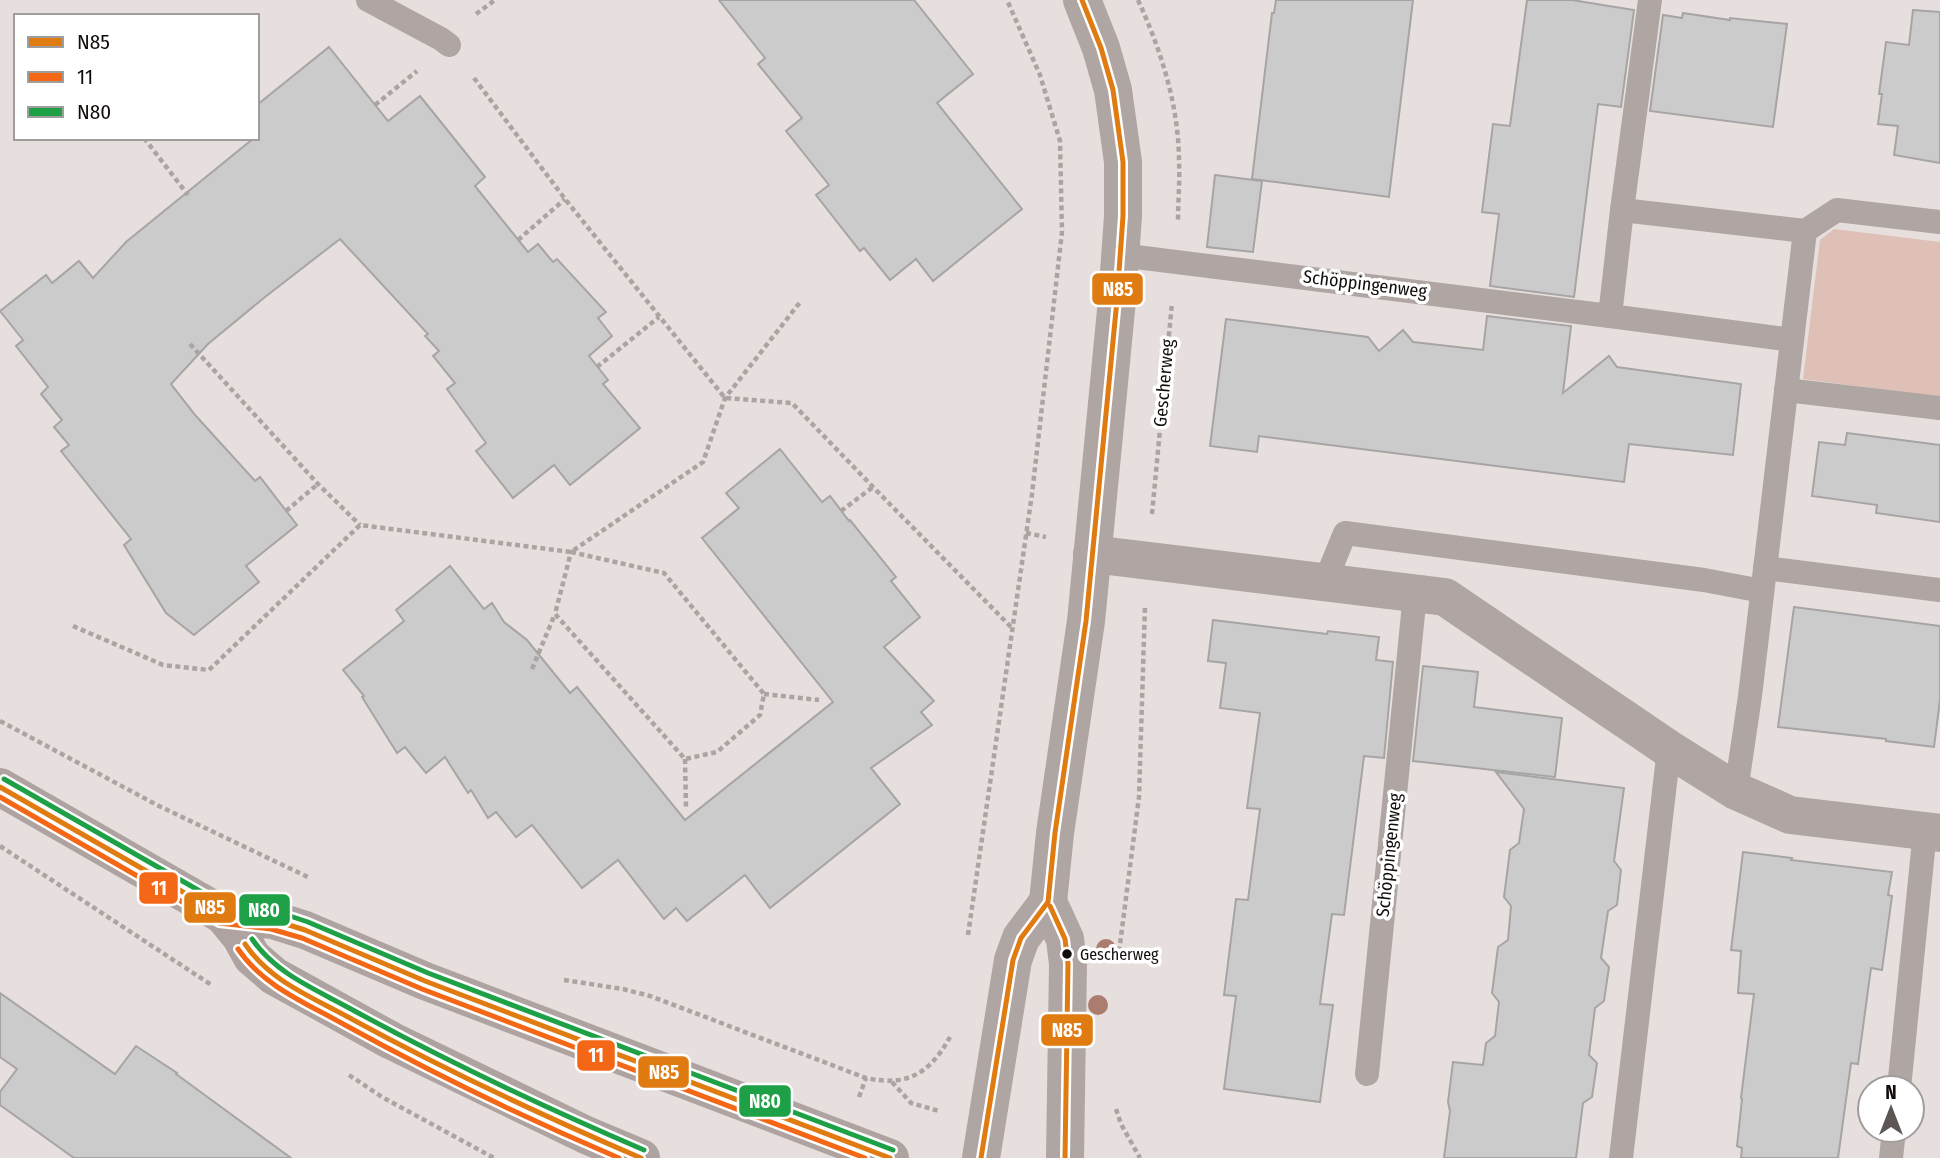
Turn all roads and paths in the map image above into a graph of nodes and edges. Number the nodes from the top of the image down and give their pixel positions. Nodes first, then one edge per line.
1 (368, 0) edge
2 (1007, 0) edge
3 (1082, 0) edge
4 (1138, 0) edge
5 (1650, 0) edge
6 (449, 45) junction
7 (375, 105) dead end
8 (146, 140) edge
9 (188, 195) dead end
10 (565, 199) junction
11 (1622, 210) junction
12 (1940, 222) edge
13 (1805, 231) junction
14 (518, 240) dead end
15 (1120, 255) junction
16 (1175, 261) junction
17 (801, 301) dead end
18 (1610, 316) junction
19 (659, 317) junction
20 (1792, 340) junction
21 (190, 344) dead end
22 (597, 367) dead end
23 (1786, 390) junction
24 (725, 398) junction
25 (1940, 408) edge
26 (318, 484) junction
27 (873, 488) junction
28 (286, 511) dead end
29 (841, 511) dead end
30 (360, 525) junction
31 (571, 552) junction
32 (1092, 554) junction
33 (1149, 561) junction
34 (1764, 580) junction
35 (1325, 582) junction
36 (1940, 590) edge
37 (1415, 594) junction
38 (555, 614) junction
39 (73, 626) dead end
40 (1012, 629) junction
41 (532, 669) dead end
42 (764, 694) junction
43 (819, 700) dead end
44 (0, 721) edge
45 (1669, 749) junction
46 (685, 759) junction
47 (0, 787) edge
48 (1736, 791) junction
49 (686, 808) dead end
50 (1933, 832) edge
51 (312, 879) dead end
52 (1048, 902) junction
53 (223, 915) junction
54 (1120, 938) dead end
55 (967, 945) dead end
56 (562, 979) dead end
57 (952, 1028) dead end
58 (1367, 1074) dead end
59 (1901, 1074) edge
60 (641, 1158) edge
61 (890, 1158) edge
62 (981, 1158) edge
63 (1065, 1158) edge
64 (1621, 1158) edge

1 - 6 lane
2 - 40 path
3 - 15 street
4 - 16 path, Gescherweg
5 - 11 lane
6 - 7 path
6 - 10 path
8 - 9 path
10 - 14 path
10 - 19 path
11 - 13 lane
11 - 18 lane
12 - 13 lane
13 - 20 lane
15 - 16 lane, Schöppingenweg
15 - 32 street
16 - 18 lane, Schöppingenweg
16 - 33 path, Gescherweg
17 - 24 path
18 - 20 lane, Schöppingenweg
19 - 22 path
19 - 24 path
20 - 23 lane
21 - 26 path
23 - 25 lane
23 - 34 lane
24 - 27 path
24 - 31 path
26 - 28 path
26 - 30 path
27 - 29 path
27 - 40 path
30 - 31 path
30 - 39 path
31 - 38 path
31 - 42 path
32 - 33 street
32 - 52 street
33 - 35 street
33 - 54 path, Gescherweg
34 - 35 lane
34 - 36 lane
34 - 48 lane
35 - 37 street
37 - 45 street
37 - 58 lane, Schöppingenweg
38 - 41 path
38 - 46 path
40 - 55 path
42 - 43 path
42 - 46 path
44 - 51 path
45 - 48 street
45 - 64 lane
46 - 49 path
47 - 53 main road
48 - 50 street
50 - 59 lane
52 - 62 street
52 - 63 street
53 - 60 main road
53 - 61 main road
56 - 57 path

